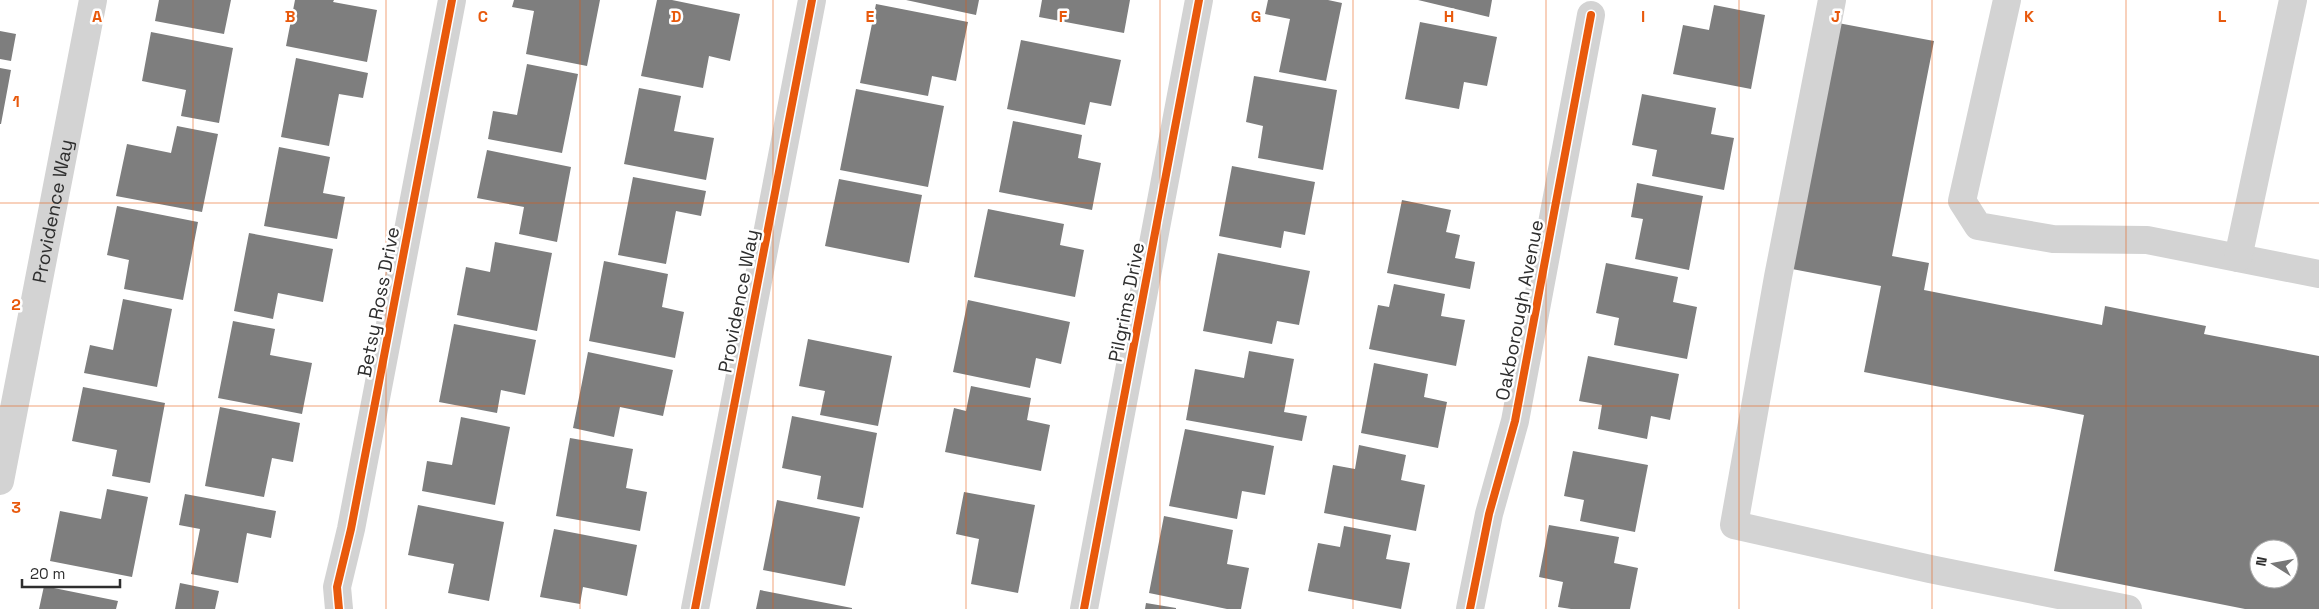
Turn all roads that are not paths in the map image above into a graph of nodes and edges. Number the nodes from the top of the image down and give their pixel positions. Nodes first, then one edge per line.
1 (93, 0) edge
2 (452, 0) edge
3 (812, 0) edge
4 (1199, 0) edge
5 (1832, 0) edge
6 (2007, 0) edge
7 (2293, 0) edge
8 (1592, 15) dead end
9 (2238, 258) junction
10 (2319, 274) edge
11 (0, 481) edge
12 (339, 609) edge
13 (695, 609) edge
14 (1084, 609) edge
15 (1470, 609) edge
16 (2128, 609) edge

1 - 11 street, Providence Way
2 - 12 street, Betsy Ross Drive
3 - 13 street, Providence Way
4 - 14 street, Pilgrims Drive
5 - 16 street
6 - 9 street
7 - 9 street
8 - 15 street, Oakborough Avenue
9 - 10 street

